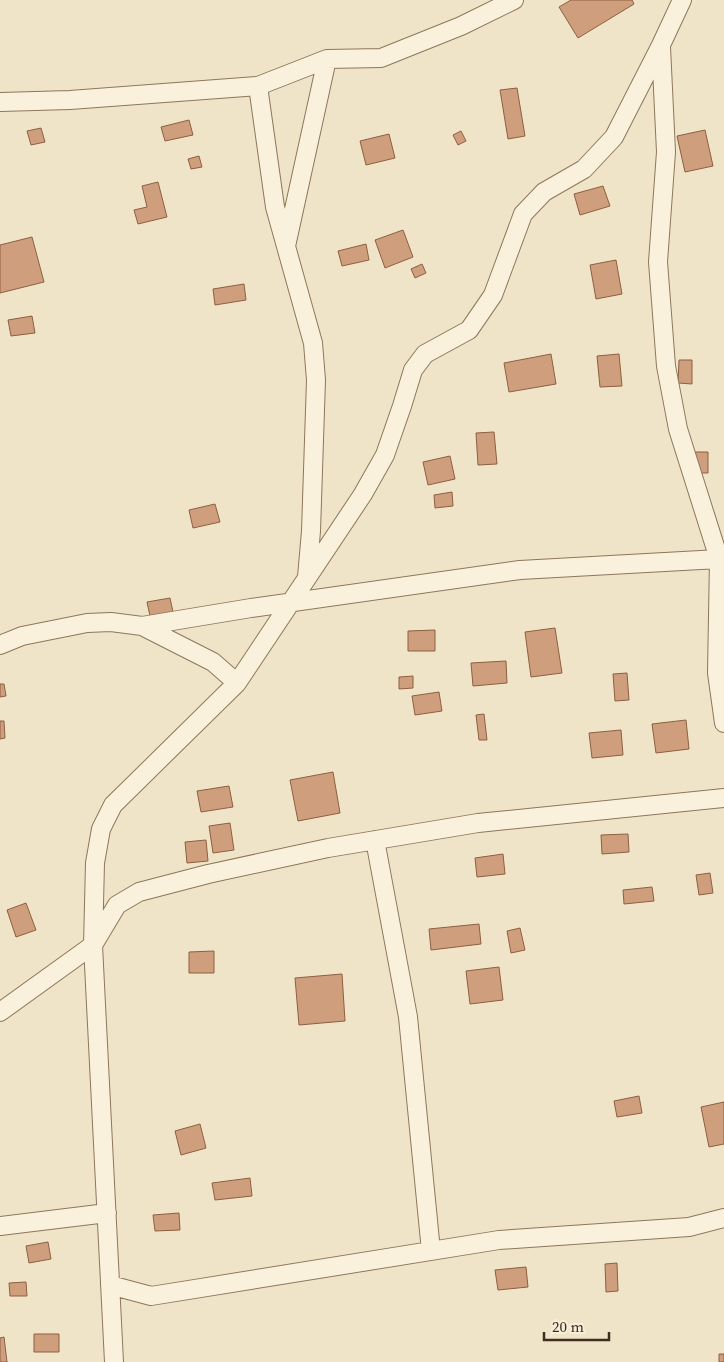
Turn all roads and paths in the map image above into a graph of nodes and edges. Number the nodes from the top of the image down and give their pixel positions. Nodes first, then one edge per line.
1 (514, 0) edge
2 (682, 0) edge
3 (661, 45) junction
4 (327, 58) junction
5 (258, 86) junction
6 (0, 102) edge
7 (286, 249) junction
8 (721, 558) edge
9 (307, 580) junction
10 (292, 602) junction
11 (142, 626) junction
12 (0, 645) edge
13 (237, 683) junction
14 (724, 723) edge
15 (724, 798) edge
16 (375, 840) junction
17 (93, 944) junction
18 (0, 1012) edge
19 (107, 1213) junction
20 (724, 1218) edge
21 (0, 1226) edge
22 (431, 1251) junction
23 (110, 1285) junction
24 (114, 1362) edge

1 - 4 street
2 - 3 street
3 - 8 street
3 - 9 street
4 - 5 street
4 - 7 street
5 - 6 street
5 - 7 street
7 - 9 street
8 - 10 street
8 - 14 street
9 - 10 street
10 - 11 street
10 - 13 street
11 - 12 street
11 - 13 street
13 - 17 street
15 - 16 street
16 - 17 street
16 - 22 street
17 - 18 street
17 - 19 street
19 - 21 street
19 - 23 street
20 - 22 street
22 - 23 street
23 - 24 street

